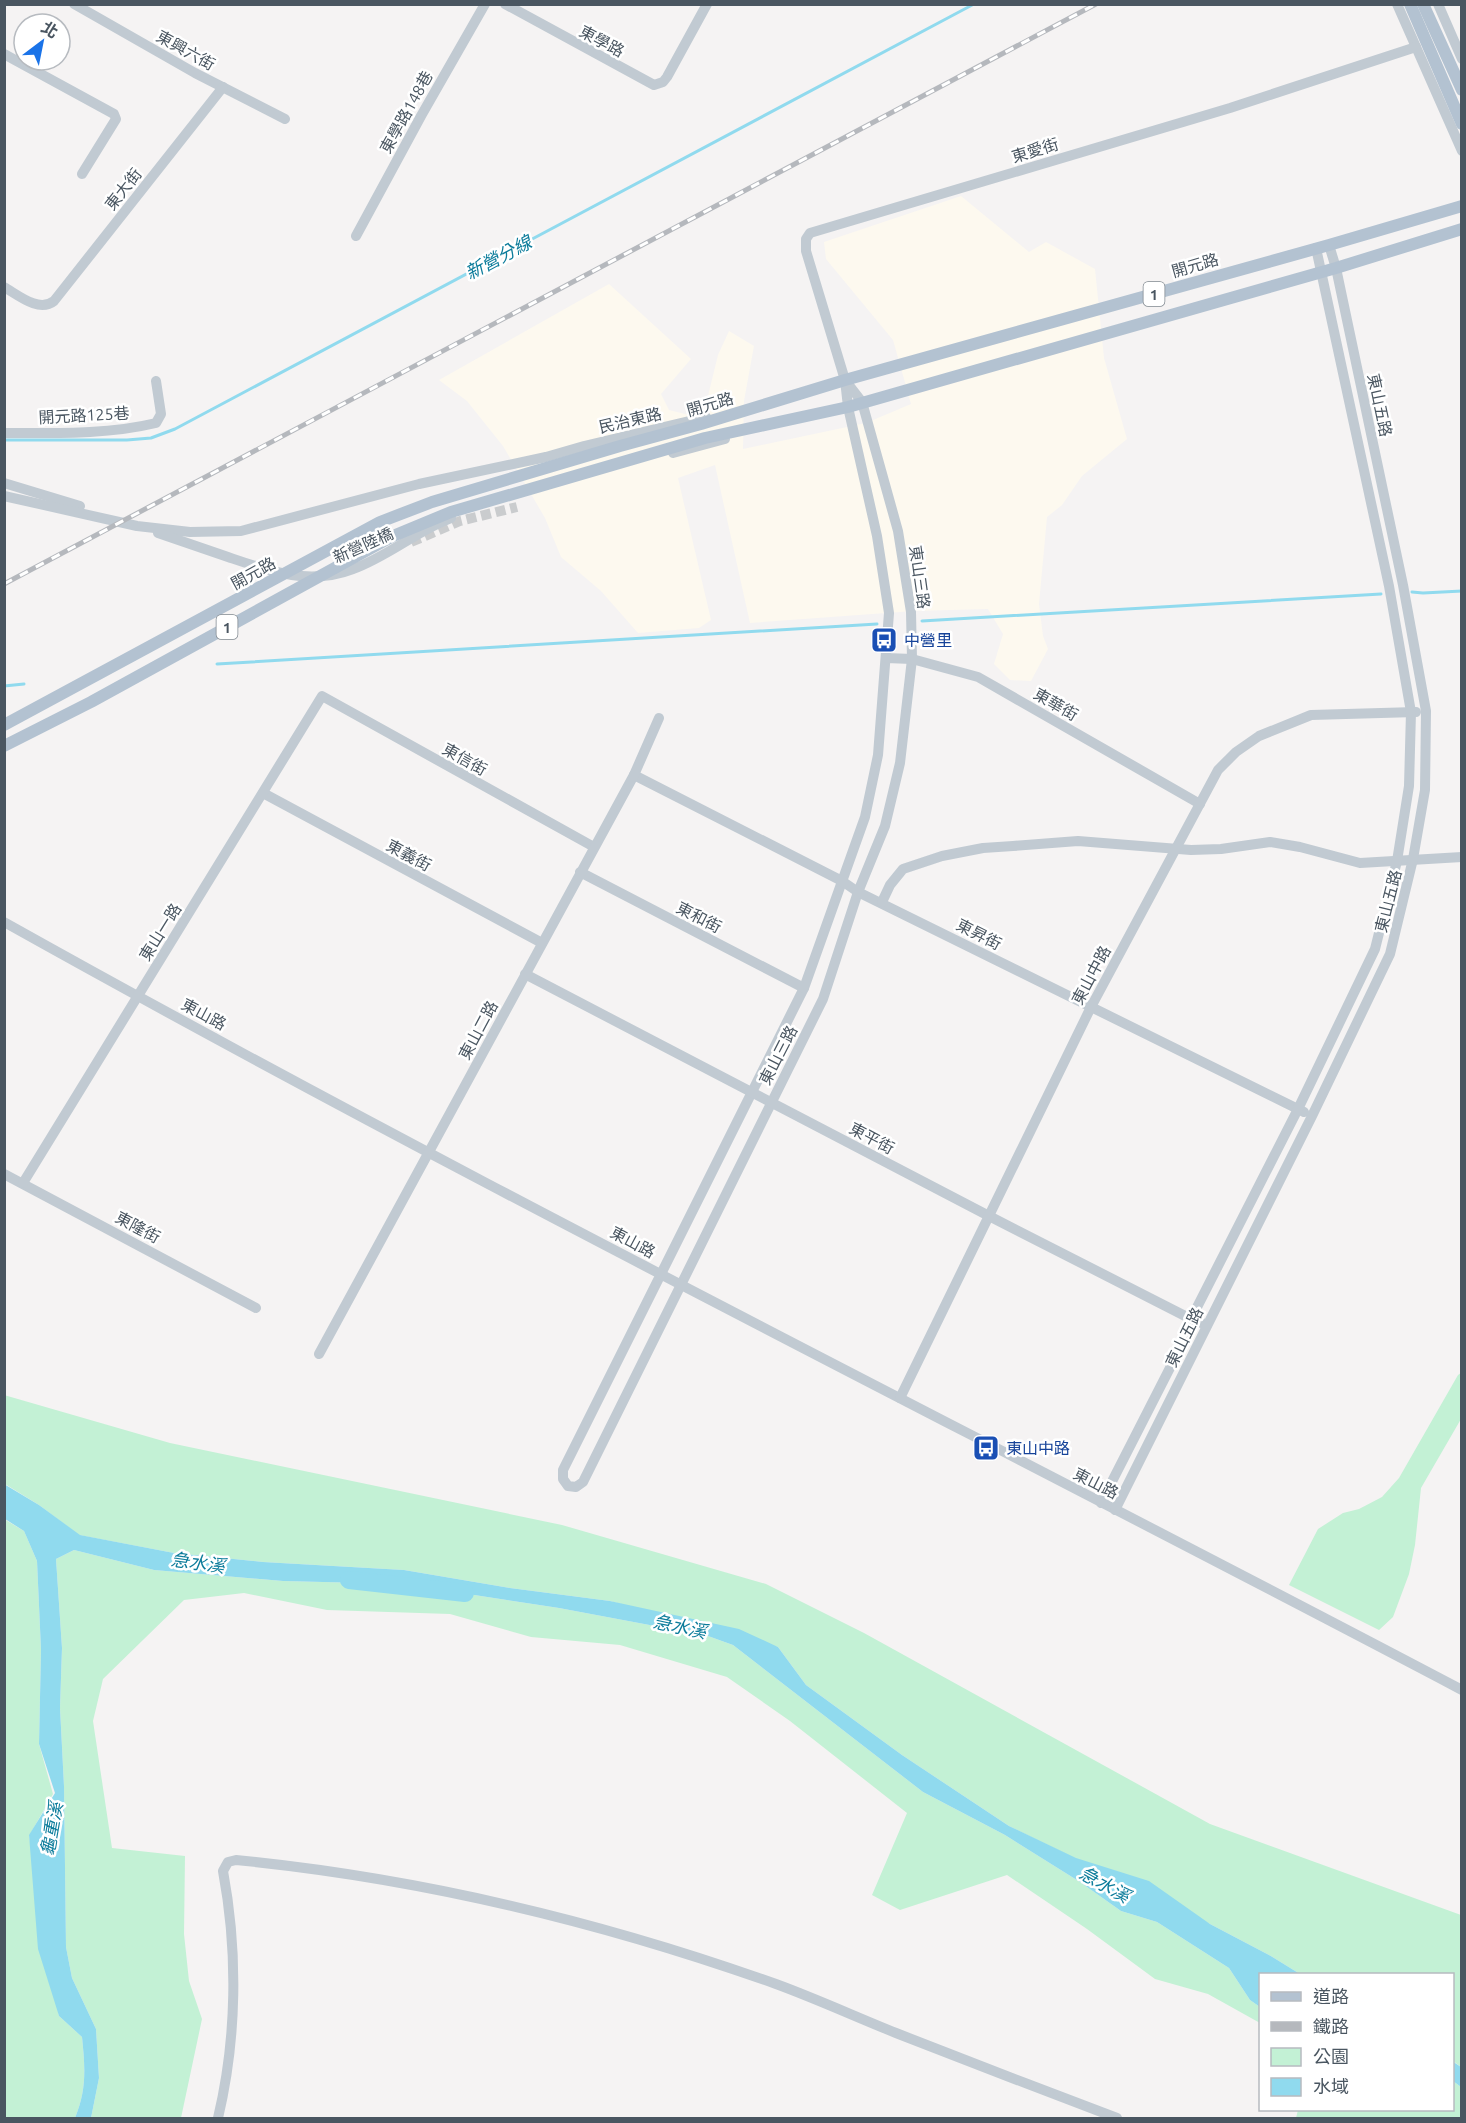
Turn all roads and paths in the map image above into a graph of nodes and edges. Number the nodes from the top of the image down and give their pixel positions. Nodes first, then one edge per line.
1 (74, 4) edge
2 (485, 4) edge
3 (505, 4) edge
4 (706, 4) edge
5 (1397, 4) edge
6 (1410, 4) edge
7 (1423, 4) edge
8 (1438, 4) edge
9 (1416, 47) junction
10 (4, 54) edge
11 (1461, 58) edge
12 (223, 87) junction
13 (1461, 90) edge
14 (285, 118) dead end
15 (1461, 124) edge
16 (1461, 152) edge
17 (82, 174) dead end
18 (1461, 206) edge
19 (1461, 229) edge
20 (356, 236) dead end
21 (1329, 245) junction
22 (1316, 248) junction
23 (1336, 268) junction
24 (1322, 272) junction
25 (4, 287) edge
26 (845, 380) junction
27 (156, 381) dead end
28 (791, 396) junction
29 (862, 402) junction
30 (848, 407) junction
31 (800, 418) junction
32 (4, 433) edge
33 (546, 457) joint
34 (597, 474) joint
35 (4, 483) edge
36 (390, 486) dead end
37 (5, 496) edge
38 (370, 499) dead end
39 (98, 512) dead end
40 (137, 526) junction
41 (886, 658) junction
42 (912, 659) junction
43 (322, 696) joint
44 (1426, 711) junction
45 (1412, 712) junction
46 (659, 718) dead end
47 (4, 725) edge
48 (4, 746) edge
49 (634, 775) junction
50 (263, 793) junction
51 (1200, 804) junction
52 (594, 847) junction
53 (1177, 849) junction
54 (1461, 857) edge
55 (1413, 859) junction
56 (1397, 861) junction
57 (580, 872) junction
58 (842, 881) junction
59 (858, 892) junction
60 (882, 902) junction
61 (4, 922) edge
62 (542, 944) junction
63 (525, 974) junction
64 (804, 988) junction
65 (138, 996) junction
66 (1091, 1007) junction
67 (752, 1091) junction
68 (771, 1101) junction
69 (1298, 1109) junction
70 (1312, 1116) junction
71 (429, 1151) junction
72 (4, 1174) edge
73 (23, 1183) junction
74 (989, 1216) junction
75 (662, 1274) junction
76 (682, 1284) junction
77 (256, 1308) dead end
78 (1191, 1319) junction
79 (1207, 1325) junction
80 (319, 1354) dead end
81 (900, 1398) junction
82 (1101, 1503) junction
83 (1115, 1510) junction
84 (1461, 1690) edge
85 (1100, 2115) edge
86 (218, 2118) edge
87 (1117, 2118) edge

1 - 12 street, 東興六街
2 - 20 street, 東學路148巷
3 - 4 street, 東學路
5 - 9 street
6 - 15 main road
7 - 13 main road
8 - 11 street
9 - 16 street
9 - 26 street, 東愛街
10 - 17 street
12 - 14 street, 東興六街
12 - 25 street, 東大街
18 - 21 main road, 開元路 / 1
19 - 23 main road, 開元路 / 1
21 - 22 main road, 開元路 / 1
21 - 23 street, 東山五路
22 - 24 street, 東山五路
22 - 26 main road, 開元路 / 1
23 - 24 main road, 開元路 / 1
23 - 44 street, 東山五路
24 - 29 main road, 開元路 / 1
24 - 45 street, 東山五路
26 - 28 main road, 開元路 / 1
26 - 29 street, 東山三路
26 - 30 street, 東山三路
27 - 32 street, 開元路125巷
28 - 33 street, 民治東路
28 - 47 main road, 開元路 / 1
29 - 30 main road, 開元路 / 1
29 - 42 street, 東山三路
30 - 31 main road, 開元路 / 1
30 - 41 street, 東山三路
31 - 34 street, 開元路
31 - 48 main road, 開元路 / 1
33 - 40 street, 新營陸橋
34 - 40 street, 新營陸橋
35 - 39 street
36 - 38 street
37 - 40 street, 新營陸橋
41 - 42 street, 東華街
41 - 58 street, 東山三路
42 - 51 street, 東華街
42 - 59 street, 東山三路
43 - 50 street, 東山一路
43 - 52 street, 東信街
44 - 45 street, 東山中路
44 - 55 street, 東山五路
45 - 51 street, 東山中路
45 - 56 street, 東山五路
46 - 49 street, 東山二路
49 - 52 street, 東山二路
49 - 58 street, 東昇街
50 - 62 street, 東義街
50 - 65 street, 東山一路
51 - 53 street, 東山中路
52 - 57 street, 東山二路
53 - 56 street
53 - 60 street
53 - 66 street, 東山中路
54 - 55 street
55 - 56 street
55 - 70 street, 東山五路
56 - 69 street, 東山五路
57 - 62 street, 東山二路
57 - 64 street, 東和街
58 - 59 street, 東昇街
58 - 64 street, 東山三路
59 - 60 street, 東昇街
59 - 68 street, 東山三路
60 - 66 street, 東昇街
61 - 65 street, 東山路
62 - 63 street, 東山二路
63 - 67 street, 東平街
63 - 71 street, 東山二路
64 - 67 street, 東山三路
65 - 71 street, 東山路
65 - 73 street, 東山一路
66 - 69 street, 東昇街
66 - 74 street, 東山中路
67 - 68 street, 東平街
67 - 75 street, 東山三路
68 - 74 street, 東平街
68 - 76 street, 東山三路
69 - 70 street, 東昇街
69 - 78 street, 東山五路
70 - 79 street, 東山五路
71 - 75 street, 東山路
71 - 80 street, 東山二路
72 - 73 street, 東隆街
73 - 77 street, 東隆街
74 - 78 street, 東平街
74 - 81 street, 東山中路
75 - 76 street, 東山路
75 - 76 street, 東山三路
76 - 81 street, 東山路
78 - 79 street, 東平街
78 - 82 street, 東山五路
79 - 83 street, 東山五路
81 - 82 street, 東山路
82 - 83 street, 東山路
83 - 84 street, 東山路
85 - 86 street
85 - 87 street

